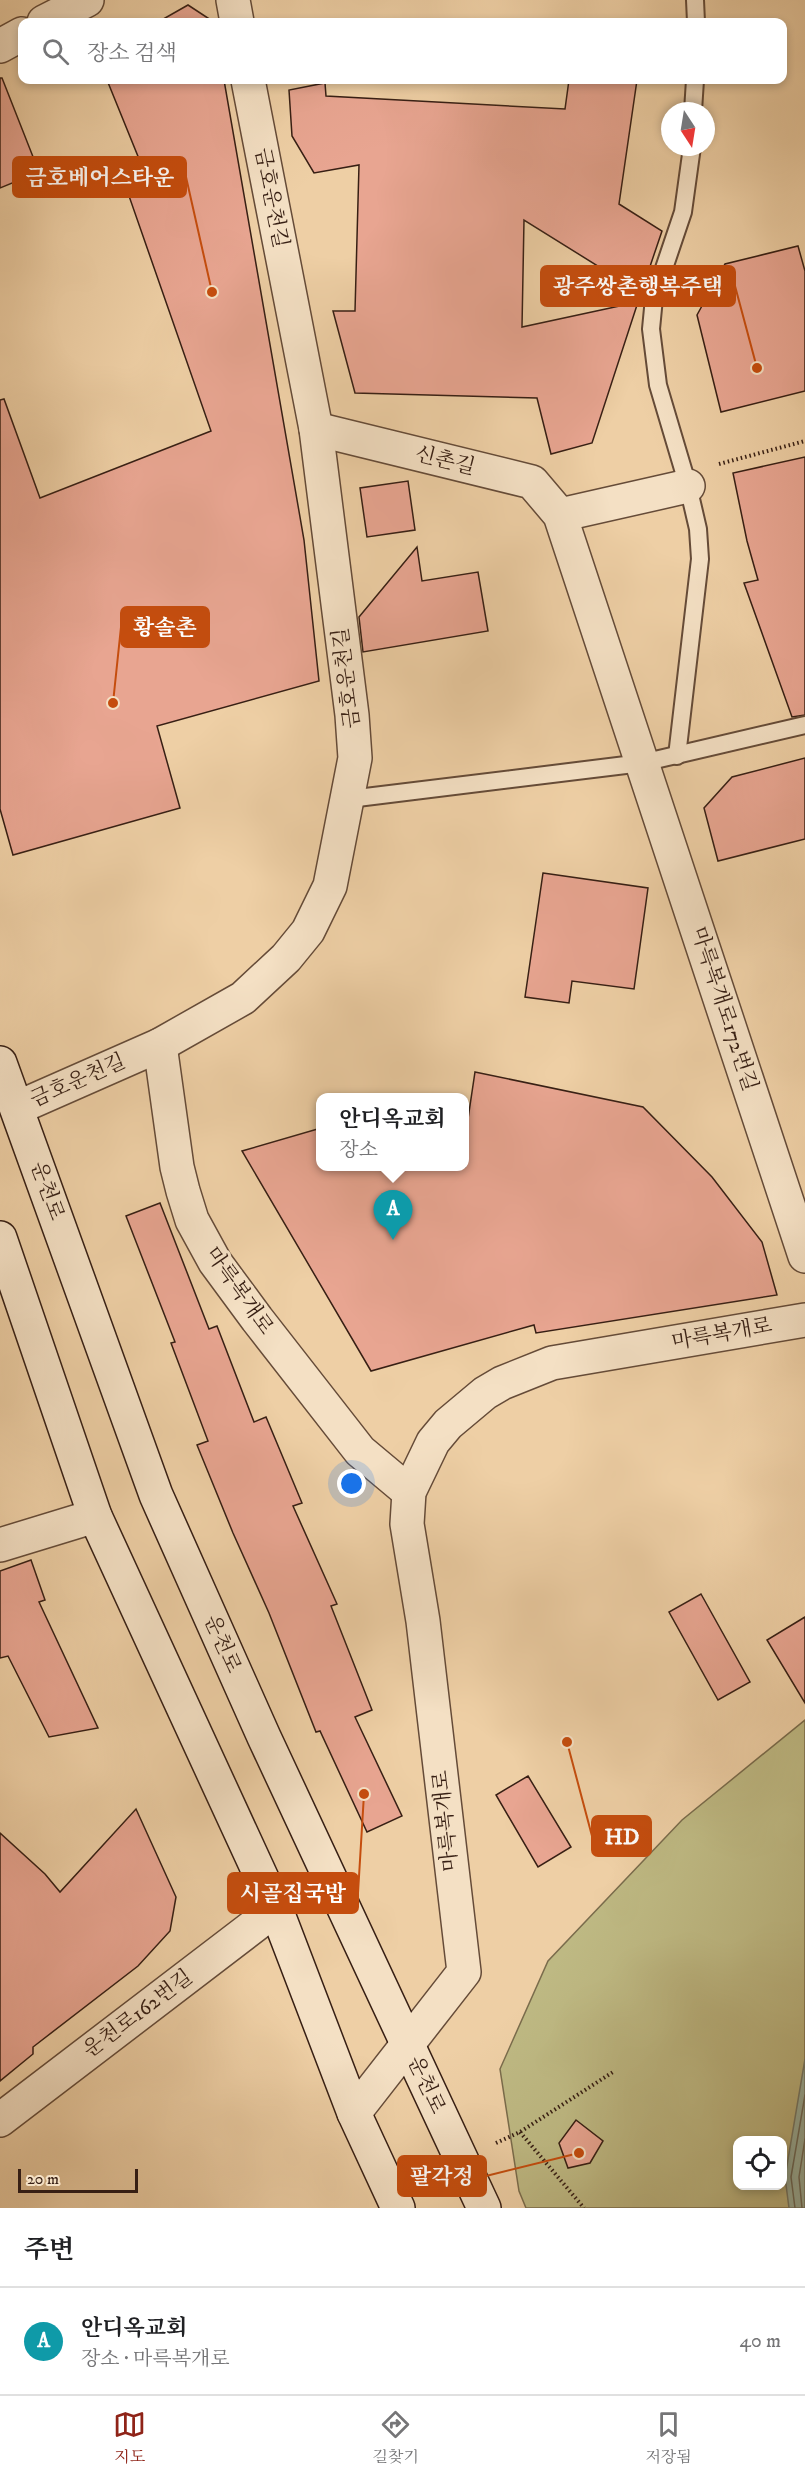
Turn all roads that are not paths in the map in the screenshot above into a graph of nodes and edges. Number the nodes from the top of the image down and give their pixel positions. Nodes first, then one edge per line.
1 (87, 0) edge
2 (233, 0) edge
3 (696, 0) edge
4 (53, 18) edge
5 (236, 18) edge
6 (696, 18) edge
7 (18, 36) edge
8 (0, 46) edge
9 (249, 84) edge
10 (694, 84) edge
11 (693, 102) edge
12 (691, 156) edge
13 (316, 429) junction
14 (686, 479) junction
15 (560, 515) junction
16 (805, 725) edge
17 (677, 756) junction
18 (642, 763) junction
19 (349, 799) junction
20 (160, 1045) junction
21 (0, 1063) edge
22 (17, 1108) junction
23 (0, 1238) edge
24 (805, 1256) edge
25 (805, 1320) edge
26 (409, 1492) junction
27 (95, 1516) junction
28 (0, 1545) edge
29 (276, 1909) junction
30 (407, 2044) junction
31 (354, 2113) junction
32 (0, 2120) edge
33 (398, 2208) edge
34 (484, 2208) edge

1 - 4 street
2 - 5 street
3 - 6 lane
7 - 8 street
9 - 13 street, 금호운천길
10 - 11 lane
12 - 14 lane
13 - 15 street, 신촌길
13 - 19 street, 금호운천길
14 - 15 street
14 - 17 lane
15 - 18 street, 마륵복개로172번길
16 - 17 lane
17 - 18 lane
18 - 19 lane
18 - 24 street, 마륵복개로172번길
19 - 20 street, 금호운천길
20 - 22 street, 금호운천길
20 - 26 street, 마륵복개로
21 - 22 street, 운천로
22 - 30 street, 운천로
23 - 27 street
25 - 26 street, 마륵복개로
26 - 30 street, 마륵복개로
27 - 28 street
27 - 29 street
29 - 31 street
29 - 32 street, 운천로162번길
30 - 31 street, 마륵복개로
30 - 34 street, 운천로
31 - 33 street

